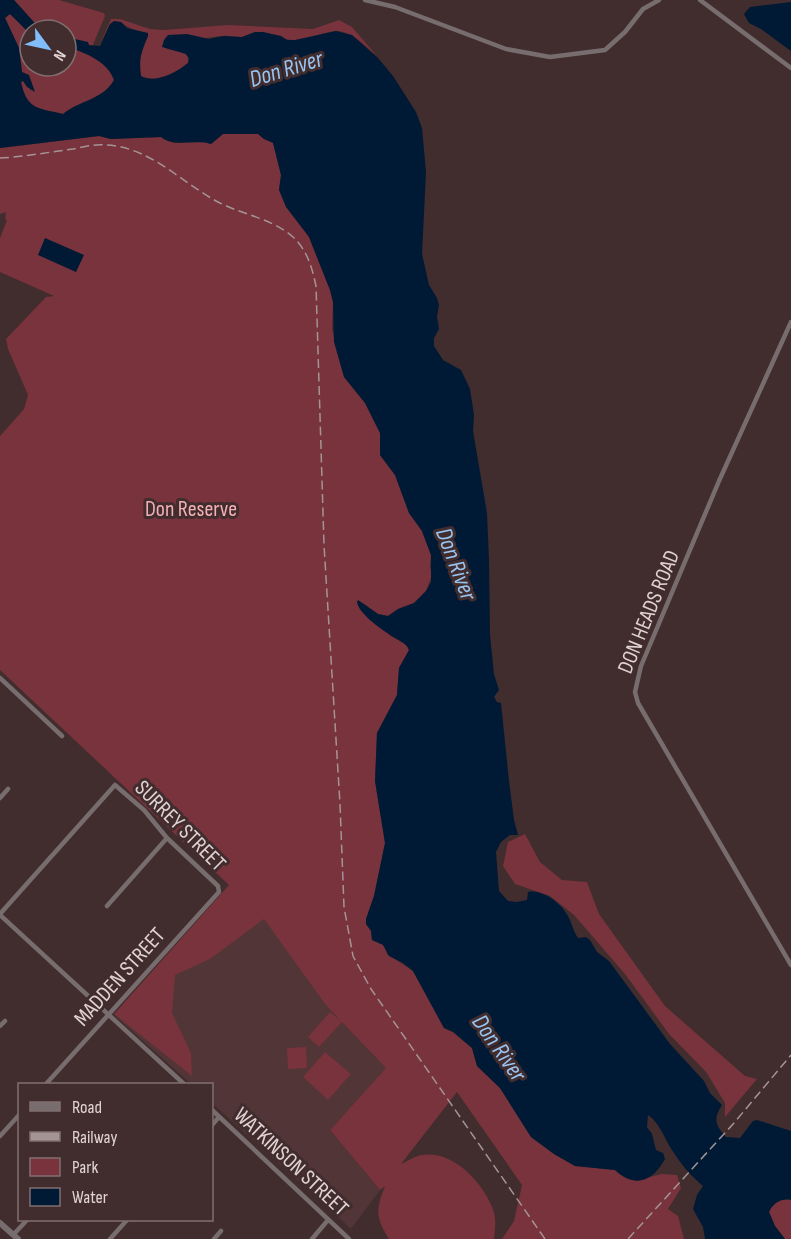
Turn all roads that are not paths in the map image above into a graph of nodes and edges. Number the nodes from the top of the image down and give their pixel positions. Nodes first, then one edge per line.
1 (365, 0) edge
2 (659, 0) edge
3 (700, 0) edge
4 (791, 68) edge
5 (791, 322) edge
6 (0, 678) edge
7 (62, 736) dead end
8 (8, 789) dead end
9 (0, 798) edge
10 (167, 838) junction
11 (219, 892) joint
12 (106, 906) dead end
13 (0, 914) edge
14 (791, 965) edge
15 (108, 1015) junction
16 (5, 1021) dead end
17 (0, 1026) edge
18 (47, 1083) edge
19 (183, 1083) edge
20 (213, 1111) edge
21 (18, 1116) edge
22 (219, 1117) junction
23 (213, 1124) edge
24 (0, 1136) edge
25 (328, 1220) junction
26 (26, 1221) edge
27 (126, 1221) edge
28 (0, 1223) edge
29 (221, 1231) dead end
30 (15, 1237) edge
31 (110, 1239) edge
32 (214, 1239) edge
33 (312, 1239) edge
34 (349, 1239) edge

1 - 2 street
3 - 4 street
5 - 14 street, DON HEADS ROAD
6 - 7 street
8 - 9 street
10 - 11 street, SURREY STREET
10 - 12 street
10 - 13 street, SURREY STREET
11 - 15 street, MADDEN STREET
13 - 15 street
15 - 18 street, MADDEN STREET
15 - 19 street
16 - 17 street
20 - 22 street, WATKINSON STREET
21 - 24 street
22 - 23 street
22 - 25 street, WATKINSON STREET
25 - 33 street
25 - 34 street, WATKINSON STREET
26 - 30 street
27 - 31 street
28 - 30 street
29 - 32 street

